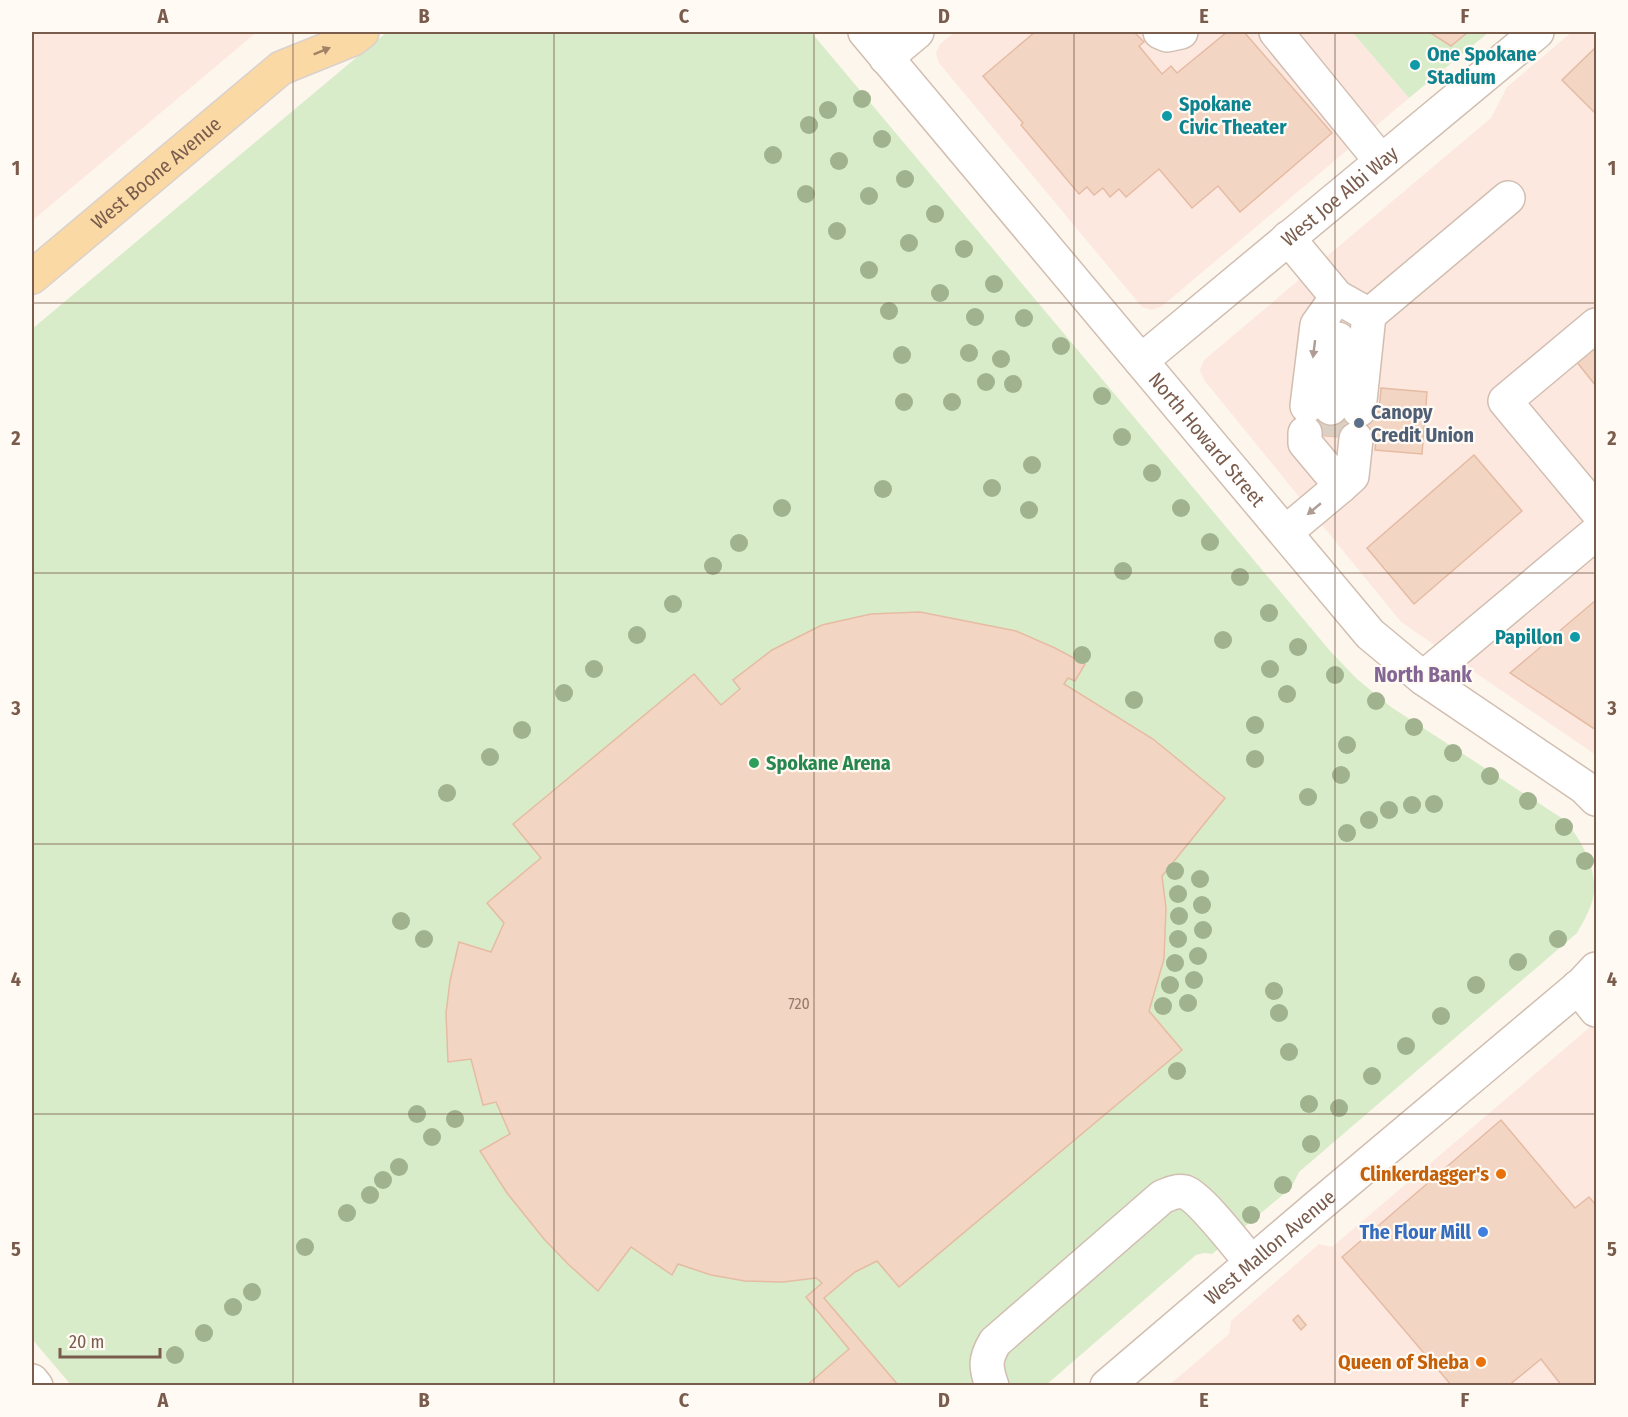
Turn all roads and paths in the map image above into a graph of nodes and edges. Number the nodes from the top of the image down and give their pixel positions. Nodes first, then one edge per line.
1 (302, 32) edge
2 (362, 32) edge
3 (865, 32) edge
4 (917, 32) edge
5 (1160, 32) edge
6 (1181, 32) edge
7 (1276, 32) edge
8 (1537, 32) edge
9 (886, 58) junction
10 (281, 68) junction
11 (1381, 161) junction
12 (1508, 198) dead end
13 (1288, 238) junction
14 (32, 277) edge
15 (1352, 305) junction
16 (1596, 325) edge
17 (1141, 361) junction
18 (1331, 422) junction
19 (1333, 477) junction
20 (1596, 510) edge
21 (1286, 532) junction
22 (1596, 533) edge
23 (1422, 678) junction
24 (1596, 799) edge
25 (1590, 989) edge
26 (1251, 1262) junction
27 (32, 1381) edge
28 (36, 1386) edge
29 (992, 1386) edge
30 (1107, 1386) edge

1 - 10 main road, West Boone Avenue
10 -> 2 main road, West Boone Avenue
3 - 9 street, North Howard Street
4 - 9 street
5 - 6 street
7 - 11 street
8 - 11 street, West Joe Albi Way
9 - 17 street, North Howard Street
10 - 14 main road, West Boone Avenue
11 - 13 street, West Joe Albi Way
12 - 15 street
13 - 15 street
13 - 17 street, West Joe Albi Way
15 - 18 street
15 -> 18 street
16 - 20 street
17 - 21 street, North Howard Street
18 - 19 street
18 - 19 street
19 -> 21 street
21 - 23 street, North Howard Street
22 - 23 street
23 - 24 street, North Howard Street
25 - 26 street, West Mallon Avenue
26 - 29 street
26 - 30 street, West Mallon Avenue
27 - 28 street

